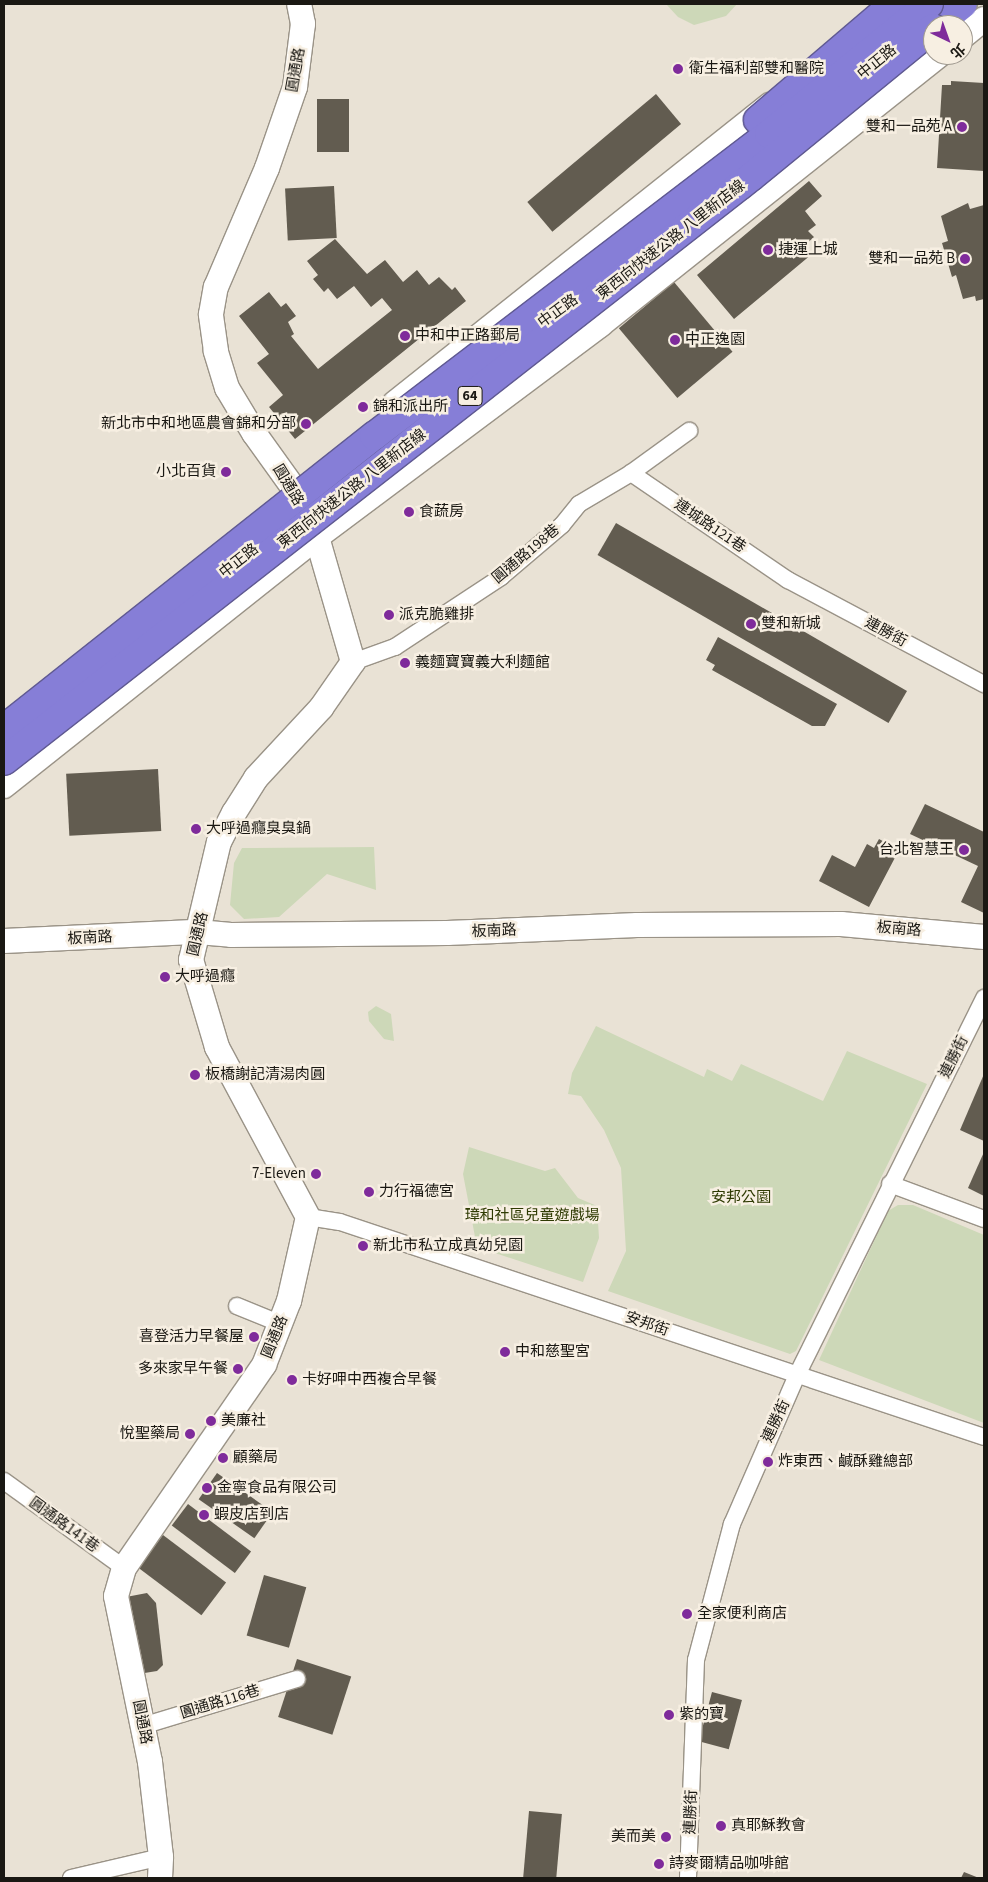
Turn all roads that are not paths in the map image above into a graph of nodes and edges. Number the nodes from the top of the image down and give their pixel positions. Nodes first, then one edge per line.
1 (298, 4) edge
2 (895, 4) edge
3 (930, 4) edge
4 (948, 4) edge
5 (963, 4) edge
6 (949, 15) edge
7 (984, 19) edge
8 (973, 28) edge
9 (923, 36) edge
10 (925, 65) edge
11 (623, 245) junction
12 (689, 431) dead end
13 (631, 473) junction
14 (292, 486) junction
15 (304, 510) junction
16 (317, 537) junction
17 (788, 580) joint
18 (353, 662) junction
19 (984, 684) edge
20 (4, 713) edge
21 (4, 729) edge
22 (4, 749) edge
23 (4, 761) edge
24 (4, 786) edge
25 (198, 932) junction
26 (984, 937) edge
27 (4, 941) edge
28 (984, 998) edge
29 (890, 1184) junction
30 (308, 1217) junction
31 (984, 1219) edge
32 (237, 1306) dead end
33 (281, 1324) junction
34 (797, 1375) junction
35 (984, 1437) edge
36 (4, 1481) edge
37 (124, 1568) junction
38 (297, 1678) dead end
39 (142, 1726) junction
40 (160, 1868) edge
41 (71, 1878) edge
42 (688, 1878) edge

1 - 14 main road, 圓通路
2 - 11 highway, bridge
2 - 14 main road, 中正路
3 - 11 highway, 東西向快速公路 八里新店線 / 64, bridge
4 - 15 main road, 中正路
5 - 6 highway
7 - 8 main road
9 - 23 highway, 東西向快速公路 八里新店線 / 64, bridge
10 - 16 main road, 中正路
11 - 21 highway, 東西向快速公路 八里新店線 / 64, bridge
12 - 13 street, 圓通路198巷
13 - 17 street, 連城路121巷
13 - 18 street, 圓通路198巷
14 - 15 main road, 圓通路
14 - 20 main road, 中正路
15 - 16 main road, 圓通路
15 - 22 main road, 中正路
16 - 18 main road, 圓通路
16 - 24 main road, 中正路
17 - 19 street, 連勝街
18 - 25 main road, 圓通路
25 - 26 main road, 板南路
25 - 27 main road, 板南路
25 - 30 main road, 圓通路
28 - 29 street, 連勝街
29 - 31 street
29 - 34 street, 連勝街
30 - 33 main road, 圓通路
30 - 34 street, 安邦街
32 - 33 street
33 - 37 main road, 圓通路
34 - 35 street, 安邦街
34 - 42 street, 連勝街
36 - 37 street, 圓通路141巷
37 - 39 main road, 圓通路
38 - 39 street, 圓通路116巷
39 - 40 main road, 圓通路
40 - 41 street

